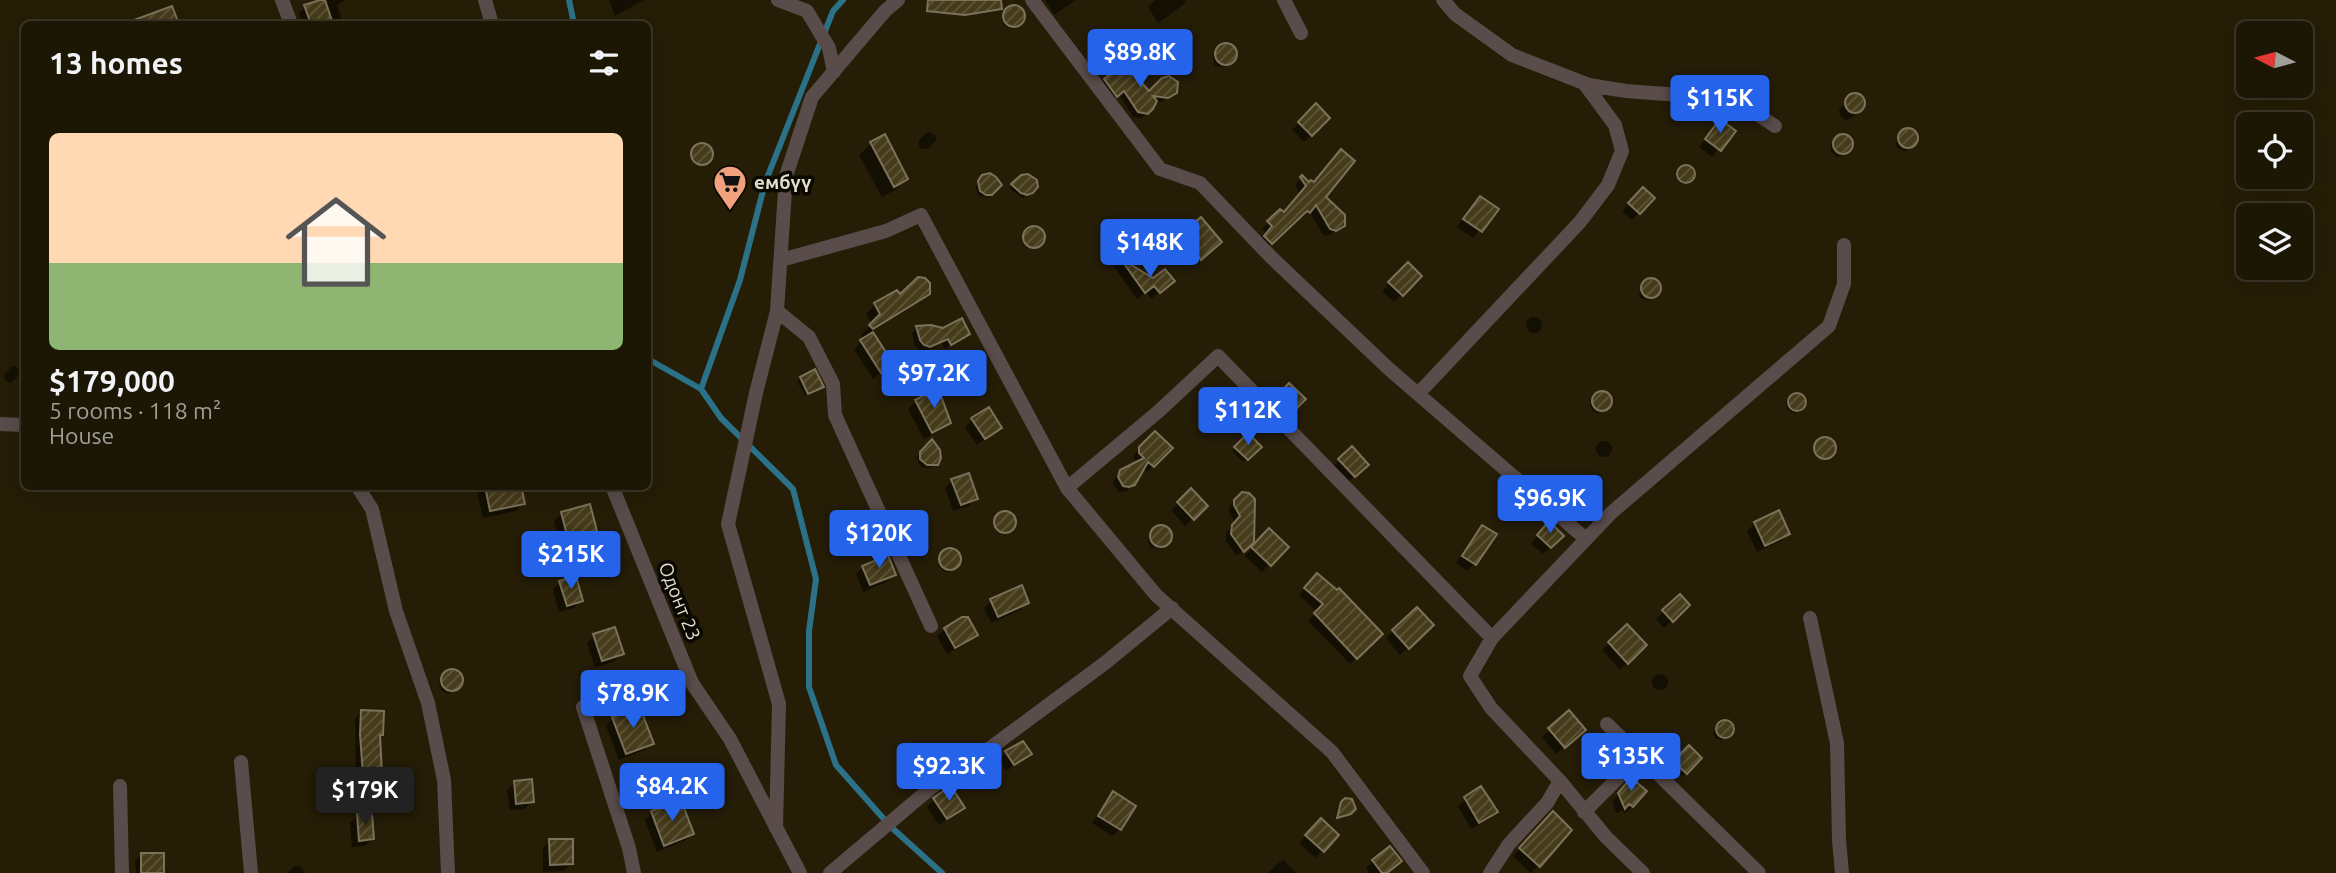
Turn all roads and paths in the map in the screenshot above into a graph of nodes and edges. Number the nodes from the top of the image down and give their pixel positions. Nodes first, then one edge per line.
1 (282, 0) edge
2 (485, 0) edge
3 (778, 0) edge
4 (898, 0) edge
5 (1032, 0) edge
6 (1284, 0) edge
7 (1443, 0) edge
8 (810, 5) edge
9 (290, 21) edge
10 (491, 21) edge
11 (1301, 33) dead end
12 (834, 72) junction
13 (1584, 83) junction
14 (1775, 126) dead end
15 (1844, 245) dead end
16 (781, 260) junction
17 (777, 311) junction
18 (1418, 394) junction
19 (0, 424) edge
20 (21, 425) edge
21 (1067, 488) junction
22 (359, 490) edge
23 (614, 490) edge
24 (1586, 539) junction
25 (1172, 608) junction
26 (1810, 618) dead end
27 (931, 626) dead end
28 (1492, 638) junction
29 (583, 707) dead end
30 (1607, 724) dead end
31 (1640, 756) junction
32 (241, 762) dead end
33 (1560, 781) junction
34 (120, 786) dead end
35 (1584, 813) junction
36 (776, 828) junction
37 (122, 873) edge
38 (251, 873) edge
39 (448, 873) edge
40 (634, 873) edge
41 (800, 873) edge
42 (830, 873) edge
43 (1423, 873) edge
44 (1490, 873) edge
45 (1643, 873) edge
46 (1759, 873) edge
47 (1842, 873) edge

1 - 9 street
2 - 10 street
3 - 8 street
4 - 12 street
5 - 18 street
6 - 11 street
7 - 13 street
8 - 12 street
12 - 16 street
13 - 14 street
13 - 18 street
15 - 24 street
16 - 17 street
16 - 21 street
17 - 27 street
17 - 36 street
18 - 24 street
19 - 20 street
21 - 25 street
21 - 28 street
22 - 39 street
23 - 36 street, Одонт 23
24 - 28 street
25 - 42 street
25 - 43 street
26 - 47 street
28 - 33 street
29 - 40 street
30 - 31 street
31 - 35 street
31 - 46 street
32 - 38 street
33 - 35 street
33 - 44 street
34 - 37 street
35 - 45 street
36 - 41 street, Одонт 23

